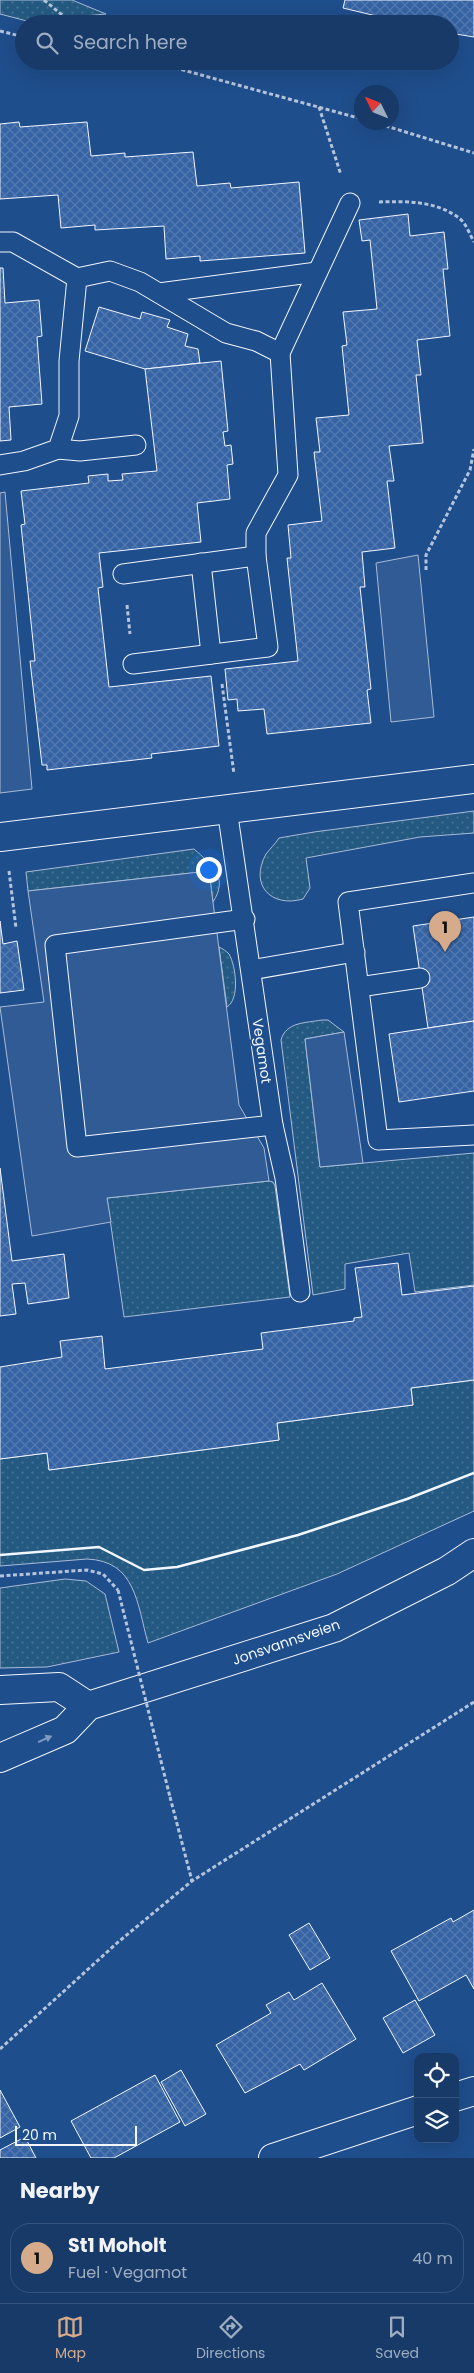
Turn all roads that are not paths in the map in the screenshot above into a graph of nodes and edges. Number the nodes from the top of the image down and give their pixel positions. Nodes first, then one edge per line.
1 (350, 203) road end
2 (0, 242) edge
3 (317, 272) junction
4 (77, 278) junction
5 (159, 293) junction
6 (280, 353) junction
7 (136, 445) dead end
8 (58, 449) junction
9 (0, 466) edge
10 (256, 556) junction
11 (201, 563) junction
12 (123, 574) road end
13 (219, 653) junction
14 (133, 664) road end
15 (474, 778) edge
16 (228, 810) junction
17 (0, 837) edge
18 (474, 883) edge
19 (245, 919) junction
20 (355, 952) junction
21 (252, 970) junction
22 (420, 978) dead end
23 (359, 987) junction
24 (273, 1124) junction
25 (474, 1134) edge
26 (300, 1292) dead end
27 (474, 1553) edge
28 (0, 1690) edge
29 (88, 1706) junction
30 (0, 1758) edge
31 (474, 2091) edge
32 (459, 2096) edge
33 (414, 2111) edge
34 (273, 2158) edge

1 - 3 lane
2 - 4 lane
3 - 5 lane
3 - 6 lane
4 - 5 lane
4 - 8 lane
5 - 6 lane
6 - 10 lane
7 - 8 lane
8 - 9 lane
10 - 11 lane
10 - 13 lane
11 - 12 lane
11 - 13 lane
13 - 14 lane
15 - 16 street
16 - 17 street
16 - 19 lane, Vegamot
18 - 20 lane
19 - 21 lane, Vegamot
19 - 24 lane
20 - 21 lane
20 - 23 lane
21 - 24 lane, Vegamot
22 - 23 lane
23 - 25 lane
24 - 26 lane, Vegamot
27 - 29 street, Jonsvannsveien
28 - 29 street
30 -> 29 street, Jonsvannsveien
31 - 32 street
33 - 34 street

